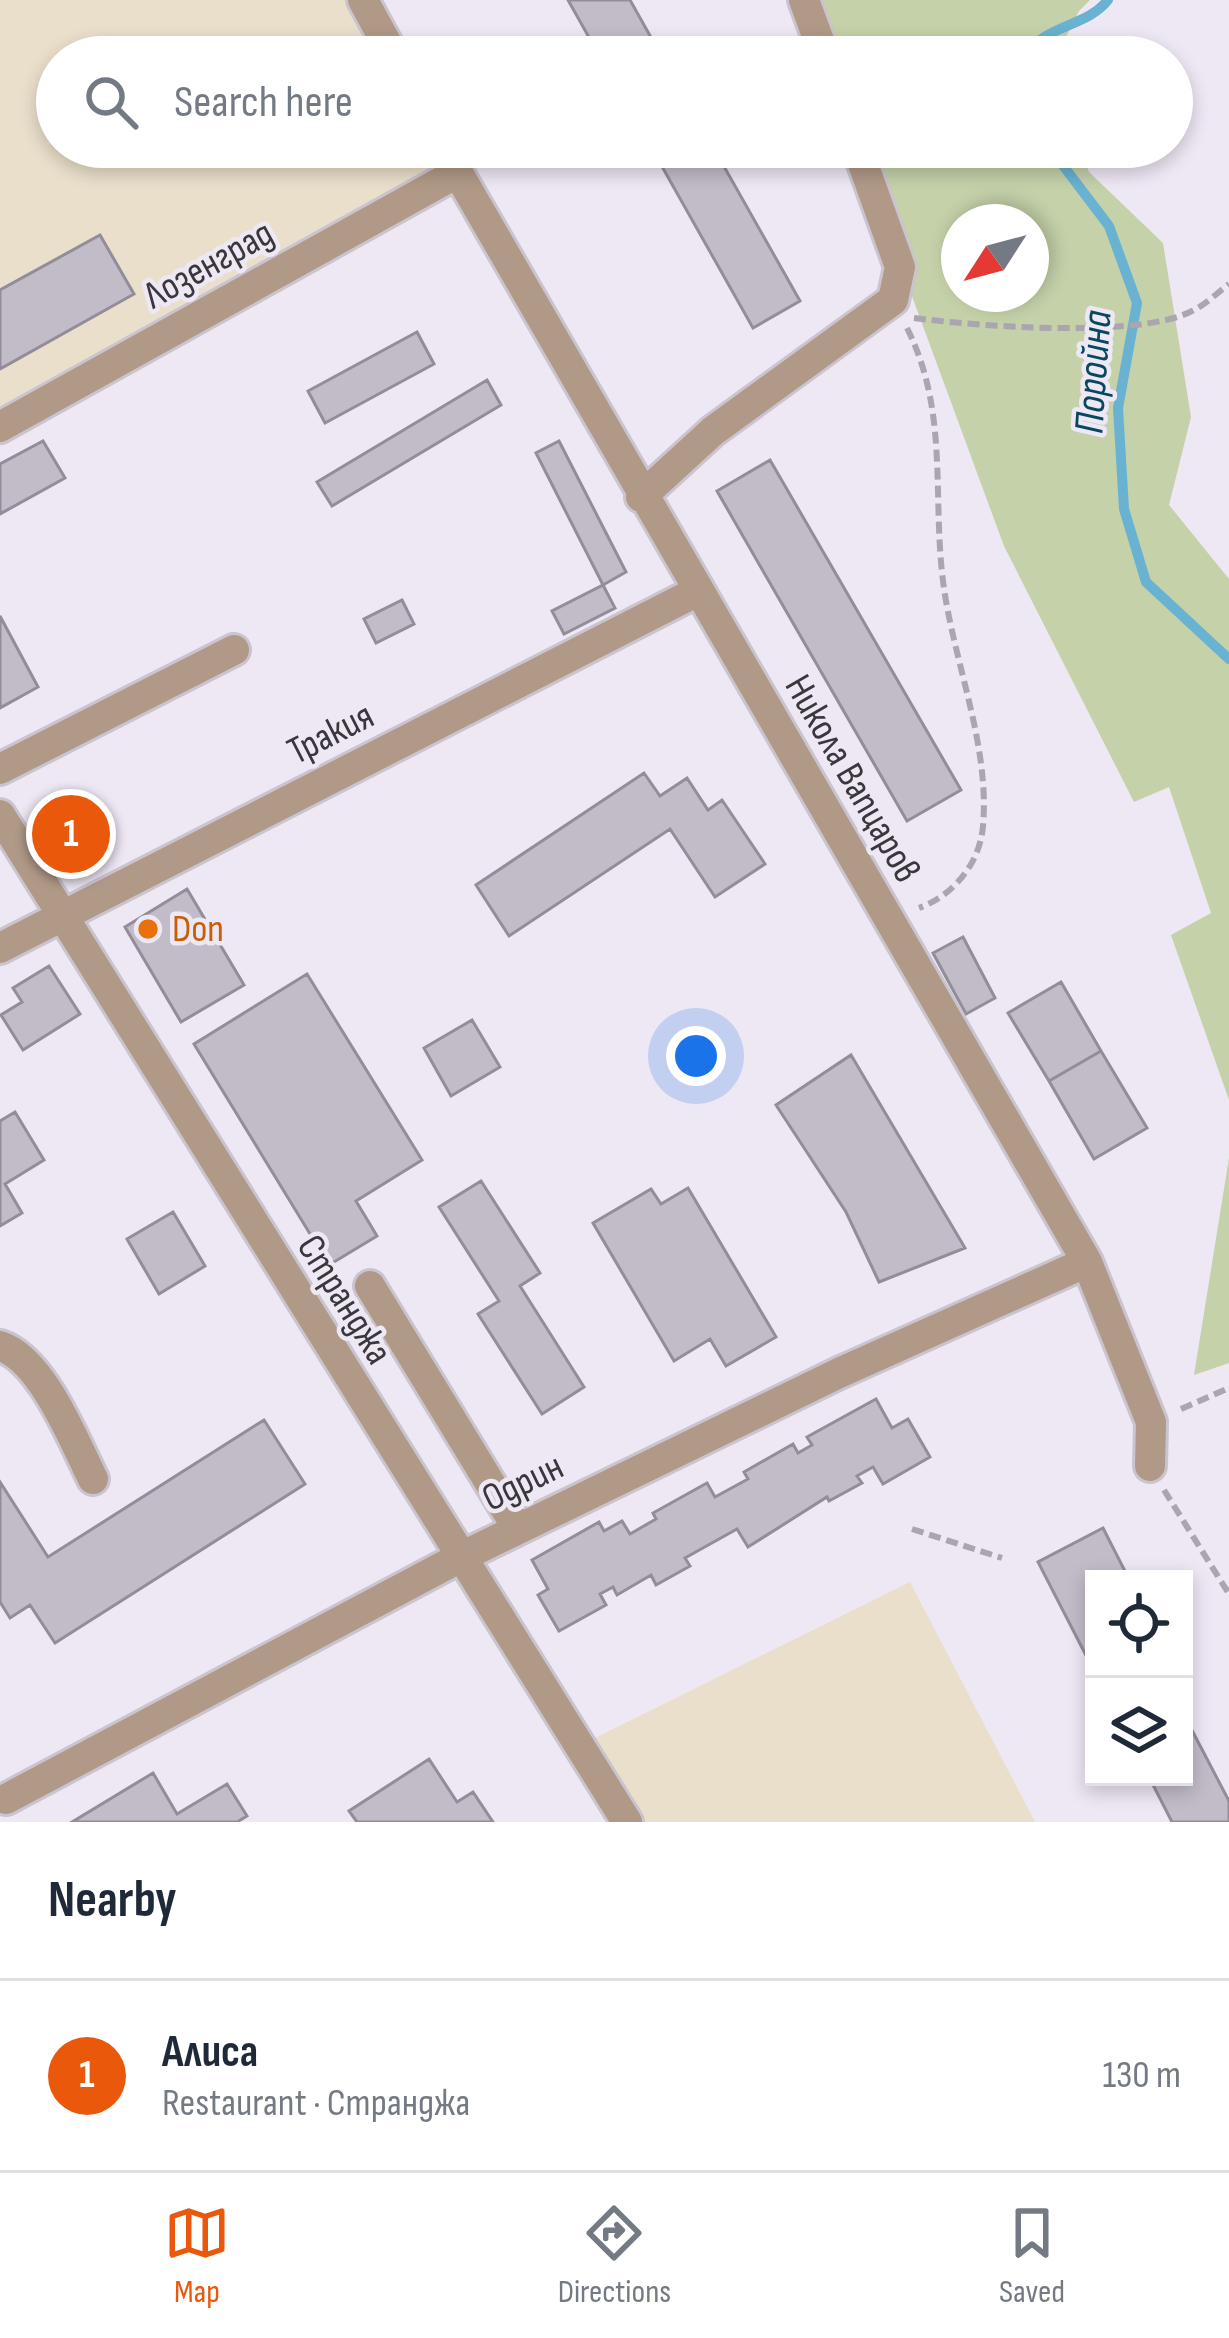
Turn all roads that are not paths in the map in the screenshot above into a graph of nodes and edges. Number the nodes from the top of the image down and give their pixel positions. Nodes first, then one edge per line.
1 (363, 0) edge
2 (804, 0) edge
3 (383, 36) edge
4 (817, 36) edge
5 (437, 168) edge
6 (455, 168) edge
7 (865, 168) edge
8 (0, 427) edge
9 (640, 496) junction
10 (698, 591) junction
11 (234, 650) dead end
12 (0, 769) edge
13 (0, 815) edge
14 (59, 916) junction
15 (0, 948) edge
16 (1087, 1262) junction
17 (370, 1286) dead end
18 (0, 1346) edge
19 (1150, 1466) road end
20 (93, 1479) dead end
21 (518, 1529) junction
22 (458, 1558) junction
23 (9, 1809) edge
24 (627, 1822) edge

1 - 3 street
2 - 4 street
5 - 8 street, Лозенград
6 - 9 street, Никола Вапцаров
7 - 9 street
9 - 10 street, Никола Вапцаров
10 - 14 street, Тракия
10 - 16 street, Никола Вапцаров
11 - 12 street
13 - 14 street, Странджа
14 - 15 street, Тракия
14 - 22 street, Странджа
16 - 19 street, Никола Вапцаров
16 - 21 street, Одрин
17 - 21 street
18 - 20 street
21 - 22 street, Одрин
22 - 23 street, Одрин
22 - 24 street, Странджа

